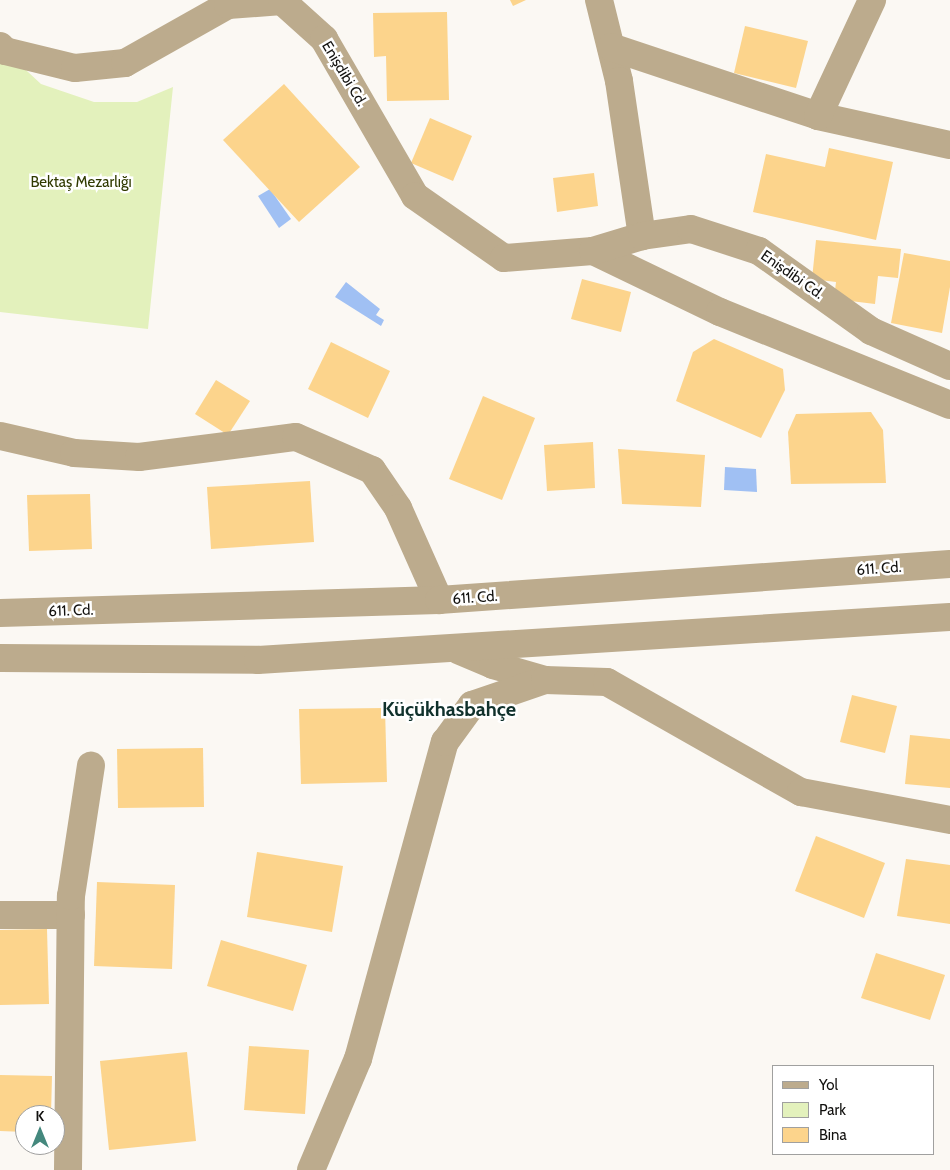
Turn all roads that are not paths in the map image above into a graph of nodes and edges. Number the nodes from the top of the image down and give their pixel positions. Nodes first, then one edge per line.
1 (599, 0) edge
2 (872, 0) edge
3 (0, 46) edge
4 (611, 47) junction
5 (818, 116) junction
6 (950, 145) edge
7 (642, 236) junction
8 (593, 251) junction
9 (950, 366) edge
10 (950, 405) edge
11 (0, 436) edge
12 (950, 564) edge
13 (439, 600) junction
14 (0, 613) edge
15 (950, 617) edge
16 (452, 648) junction
17 (0, 658) edge
18 (545, 680) junction
19 (91, 766) dead end
20 (950, 820) edge
21 (0, 915) edge
22 (71, 915) junction
23 (68, 1170) edge
24 (311, 1170) edge

1 - 4 street
2 - 5 street
3 - 8 street, Enişdibi Cd.
4 - 5 street
4 - 7 street
5 - 6 street
7 - 8 street, Enişdibi Cd.
7 - 9 street, Enişdibi Cd.
8 - 10 street
11 - 13 street
12 - 13 street, 611. Cd.
13 - 14 street, 611. Cd.
15 - 16 street
16 - 17 street
16 - 18 street
18 - 20 street
18 - 24 street
19 - 22 street
21 - 22 street
22 - 23 street

